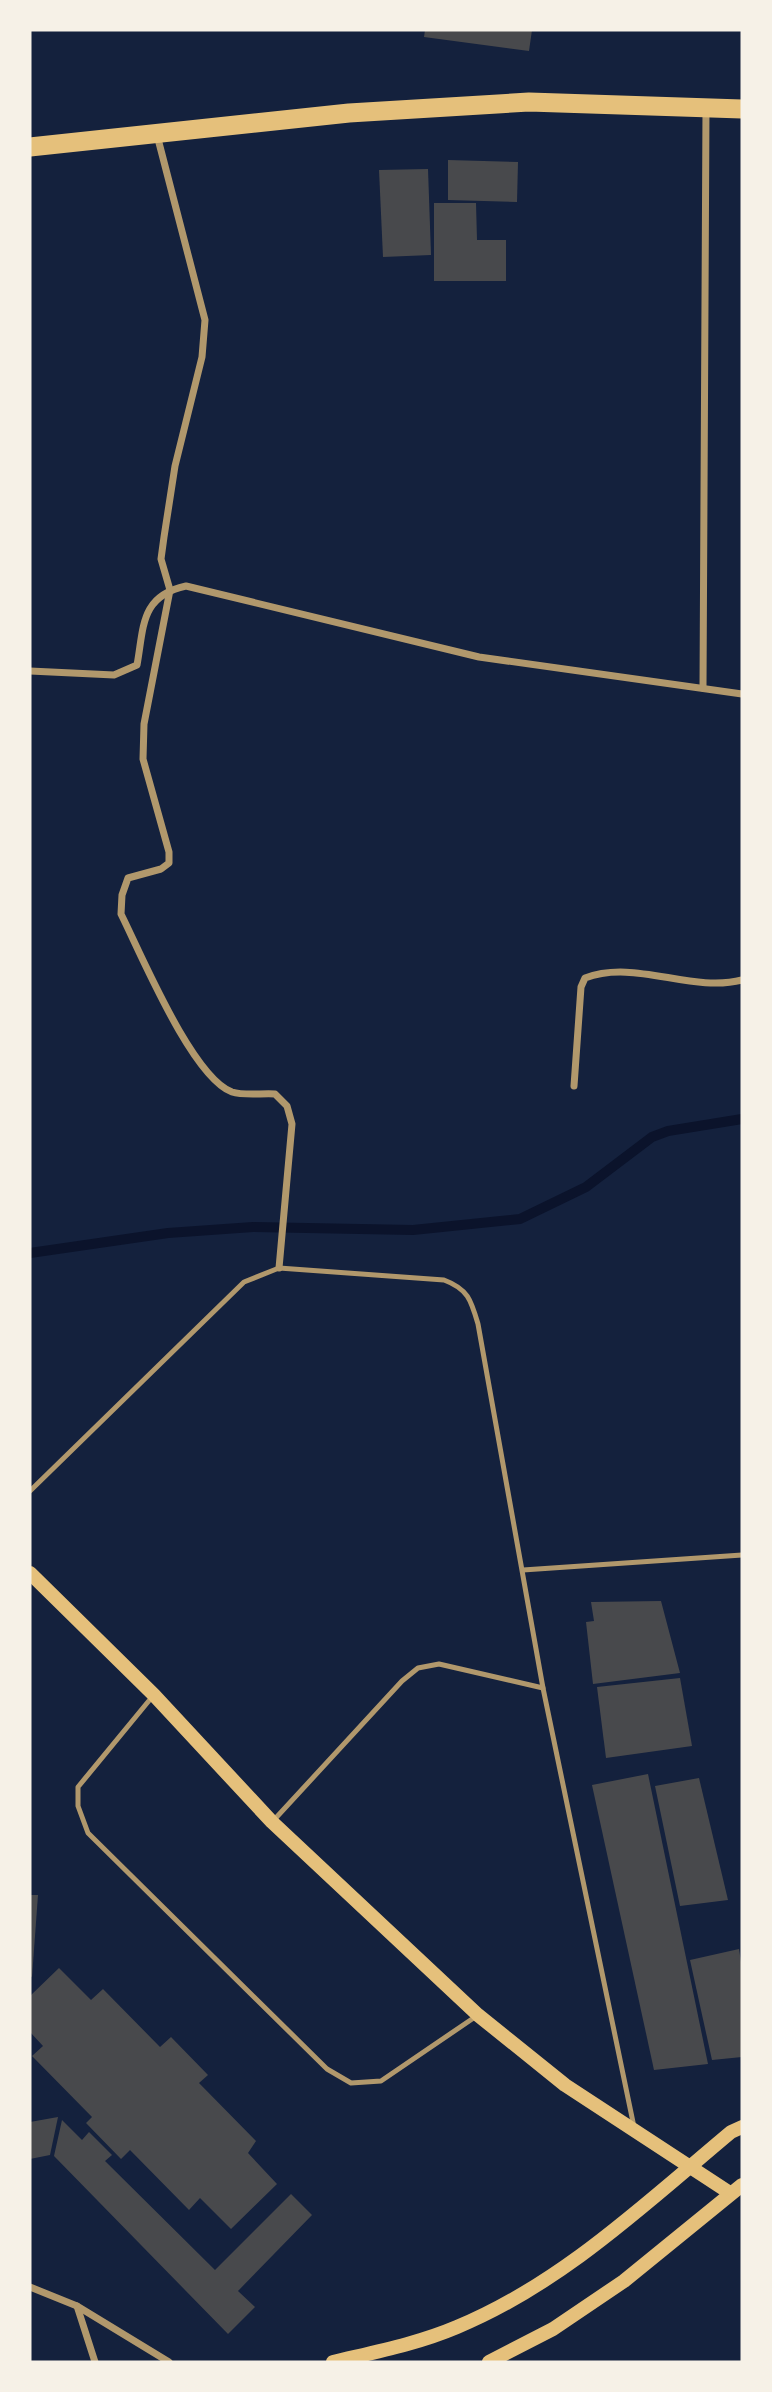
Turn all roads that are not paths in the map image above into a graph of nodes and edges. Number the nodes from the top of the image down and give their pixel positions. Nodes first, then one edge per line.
1 (706, 108) junction
2 (742, 109) edge
3 (156, 134) junction
4 (30, 146) edge
5 (170, 590) junction
6 (30, 671) edge
7 (703, 688) junction
8 (742, 694) edge
9 (742, 980) edge
10 (574, 1086) dead end
11 (279, 1268) junction
12 (30, 1491) edge
13 (742, 1555) edge
14 (523, 1570) junction
15 (30, 1573) edge
16 (543, 1688) junction
17 (154, 1695) junction
18 (272, 1822) junction
19 (478, 2015) junction
20 (737, 2129) edge
21 (635, 2133) junction
22 (690, 2166) junction
23 (736, 2189) edge
24 (30, 2287) edge
25 (77, 2306) junction
26 (95, 2362) edge
27 (169, 2362) edge
28 (333, 2362) edge
29 (489, 2362) edge

1 - 2 highway
1 - 3 highway
1 - 7 street
3 - 4 highway
3 - 5 street
5 - 6 street
5 - 7 street
5 - 11 street
7 - 8 street
9 - 10 street
11 - 12 lane
11 - 14 lane
13 - 14 lane
14 - 16 lane
15 - 17 main road
16 - 18 lane
16 - 21 lane
17 - 18 main road
17 - 19 lane
18 - 19 main road
19 - 21 main road
20 - 22 main road
21 - 22 main road
22 - 23 main road
22 - 28 main road
23 - 29 main road
24 - 25 street
25 - 26 street
25 - 27 street

